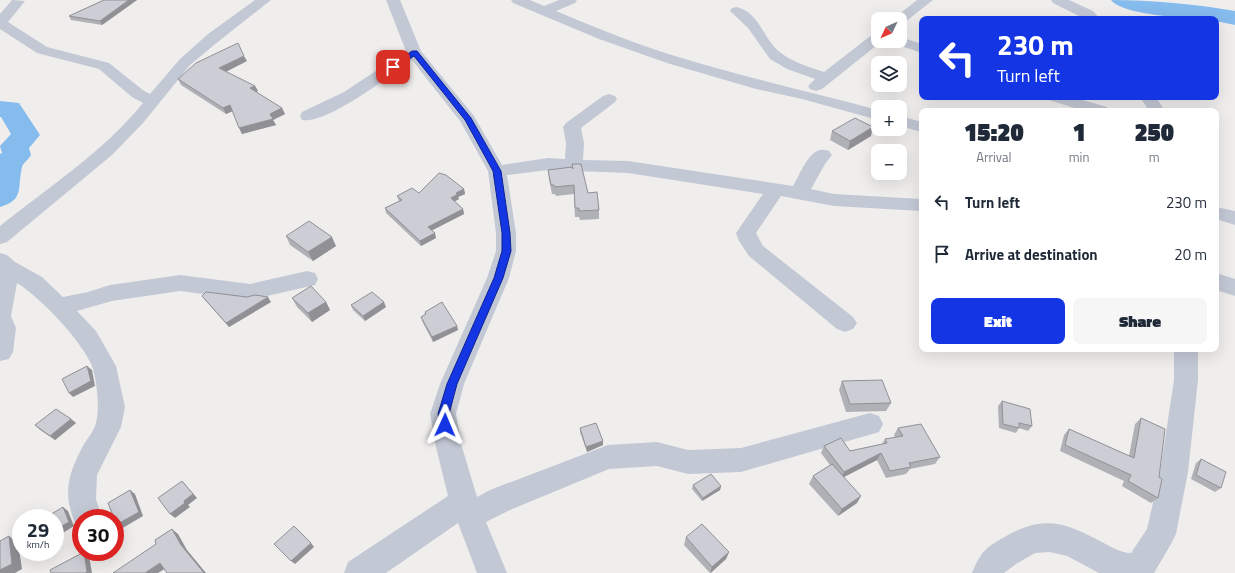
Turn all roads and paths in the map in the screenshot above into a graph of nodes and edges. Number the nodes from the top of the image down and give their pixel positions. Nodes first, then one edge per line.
1 (264, 0) edge
2 (392, 0) edge
3 (518, 0) edge
4 (570, 0) edge
5 (926, 0) edge
6 (1058, 0) edge
7 (20, 1) edge
8 (0, 8) edge
9 (544, 11) junction
10 (736, 12) dead end
11 (907, 14) edge
12 (1090, 16) edge
13 (0, 23) edge
14 (871, 43) edge
15 (414, 52) junction
16 (827, 78) junction
17 (804, 95) junction
18 (609, 99) dead end
19 (152, 100) junction
20 (1065, 100) edge
21 (1091, 108) edge
22 (871, 113) edge
23 (308, 116) dead end
24 (907, 123) edge
25 (919, 126) edge
26 (823, 155) dead end
27 (574, 165) junction
28 (497, 171) junction
29 (776, 189) junction
30 (799, 193) junction
31 (919, 205) edge
32 (1219, 214) edge
33 (1235, 218) edge
34 (0, 237) edge
35 (3, 264) edge
36 (307, 279) dead end
37 (1219, 282) edge
38 (1235, 288) edge
39 (58, 306) junction
40 (0, 316) edge
41 (845, 323) dead end
42 (1, 352) edge
43 (1186, 352) edge
44 (870, 424) dead end
45 (85, 509) edge
46 (467, 509) junction
47 (359, 573) edge
48 (492, 573) edge
49 (987, 573) edge

1 - 19 street
2 - 15 street
3 - 9 street
4 - 9 street
5 - 11 street
6 - 12 street
7 - 8 street
7 - 13 street
9 - 17 street
10 - 16 street
13 - 19 street
14 - 16 street
15 - 23 street
15 - 28 street
16 - 17 street
17 - 22 street
18 - 27 street
19 - 34 street
20 - 21 street
24 - 25 street
26 - 30 street
27 - 28 street
27 - 29 street
28 - 46 street
29 - 30 street
29 - 41 street
30 - 31 street
32 - 33 street
35 - 39 street
35 - 40 street
36 - 39 street
37 - 38 street
39 - 45 street
40 - 42 street
43 - 49 street
44 - 46 street
46 - 47 street
46 - 48 street

